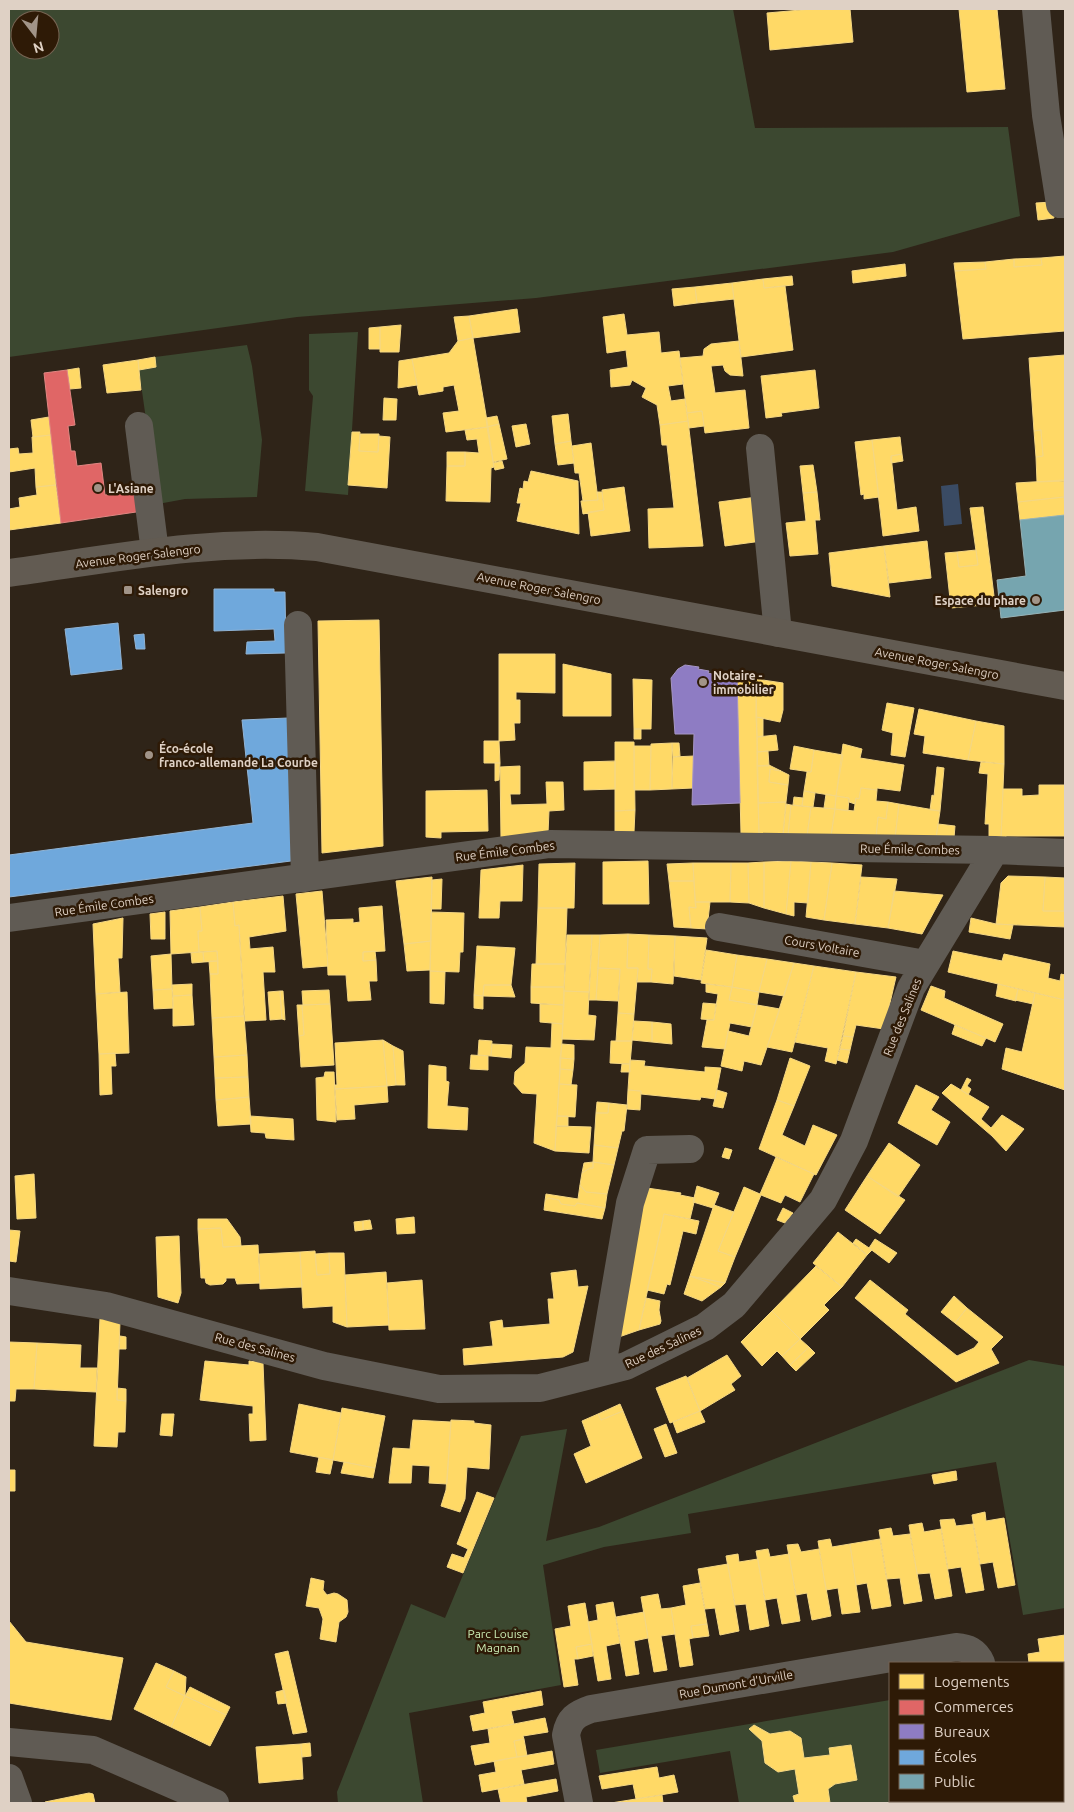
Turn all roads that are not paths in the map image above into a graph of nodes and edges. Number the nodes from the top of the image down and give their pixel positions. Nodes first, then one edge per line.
1 (1036, 9) edge
2 (1056, 116) edge
3 (1065, 204) edge
4 (139, 426) dead end
5 (760, 448) dead end
6 (155, 552) junction
7 (9, 572) edge
8 (298, 625) dead end
9 (778, 633) junction
10 (1065, 686) edge
11 (995, 850) junction
12 (1065, 853) edge
13 (305, 878) junction
14 (9, 918) edge
15 (719, 928) dead end
16 (925, 964) junction
17 (690, 1149) dead end
18 (9, 1291) edge
19 (601, 1372) junction
20 (980, 1662) edge
21 (9, 1742) edge
22 (215, 1803) edge
23 (580, 1803) edge

1 - 2 street
2 - 3 street
4 - 6 street
5 - 9 street
6 - 7 main road, Avenue Roger Salengro
6 - 9 main road, Avenue Roger Salengro
8 - 13 street
9 - 10 main road, Avenue Roger Salengro
11 - 12 street, Rue Émile Combes
11 - 13 street, Rue Émile Combes
11 - 16 street, Rue des Salines
13 - 14 street, Rue Émile Combes
15 - 16 street, Cours Voltaire
16 - 19 street, Rue des Salines
17 - 19 street
18 - 19 street, Rue des Salines
20 - 23 street, Rue Dumont d'Urville
21 - 22 street

